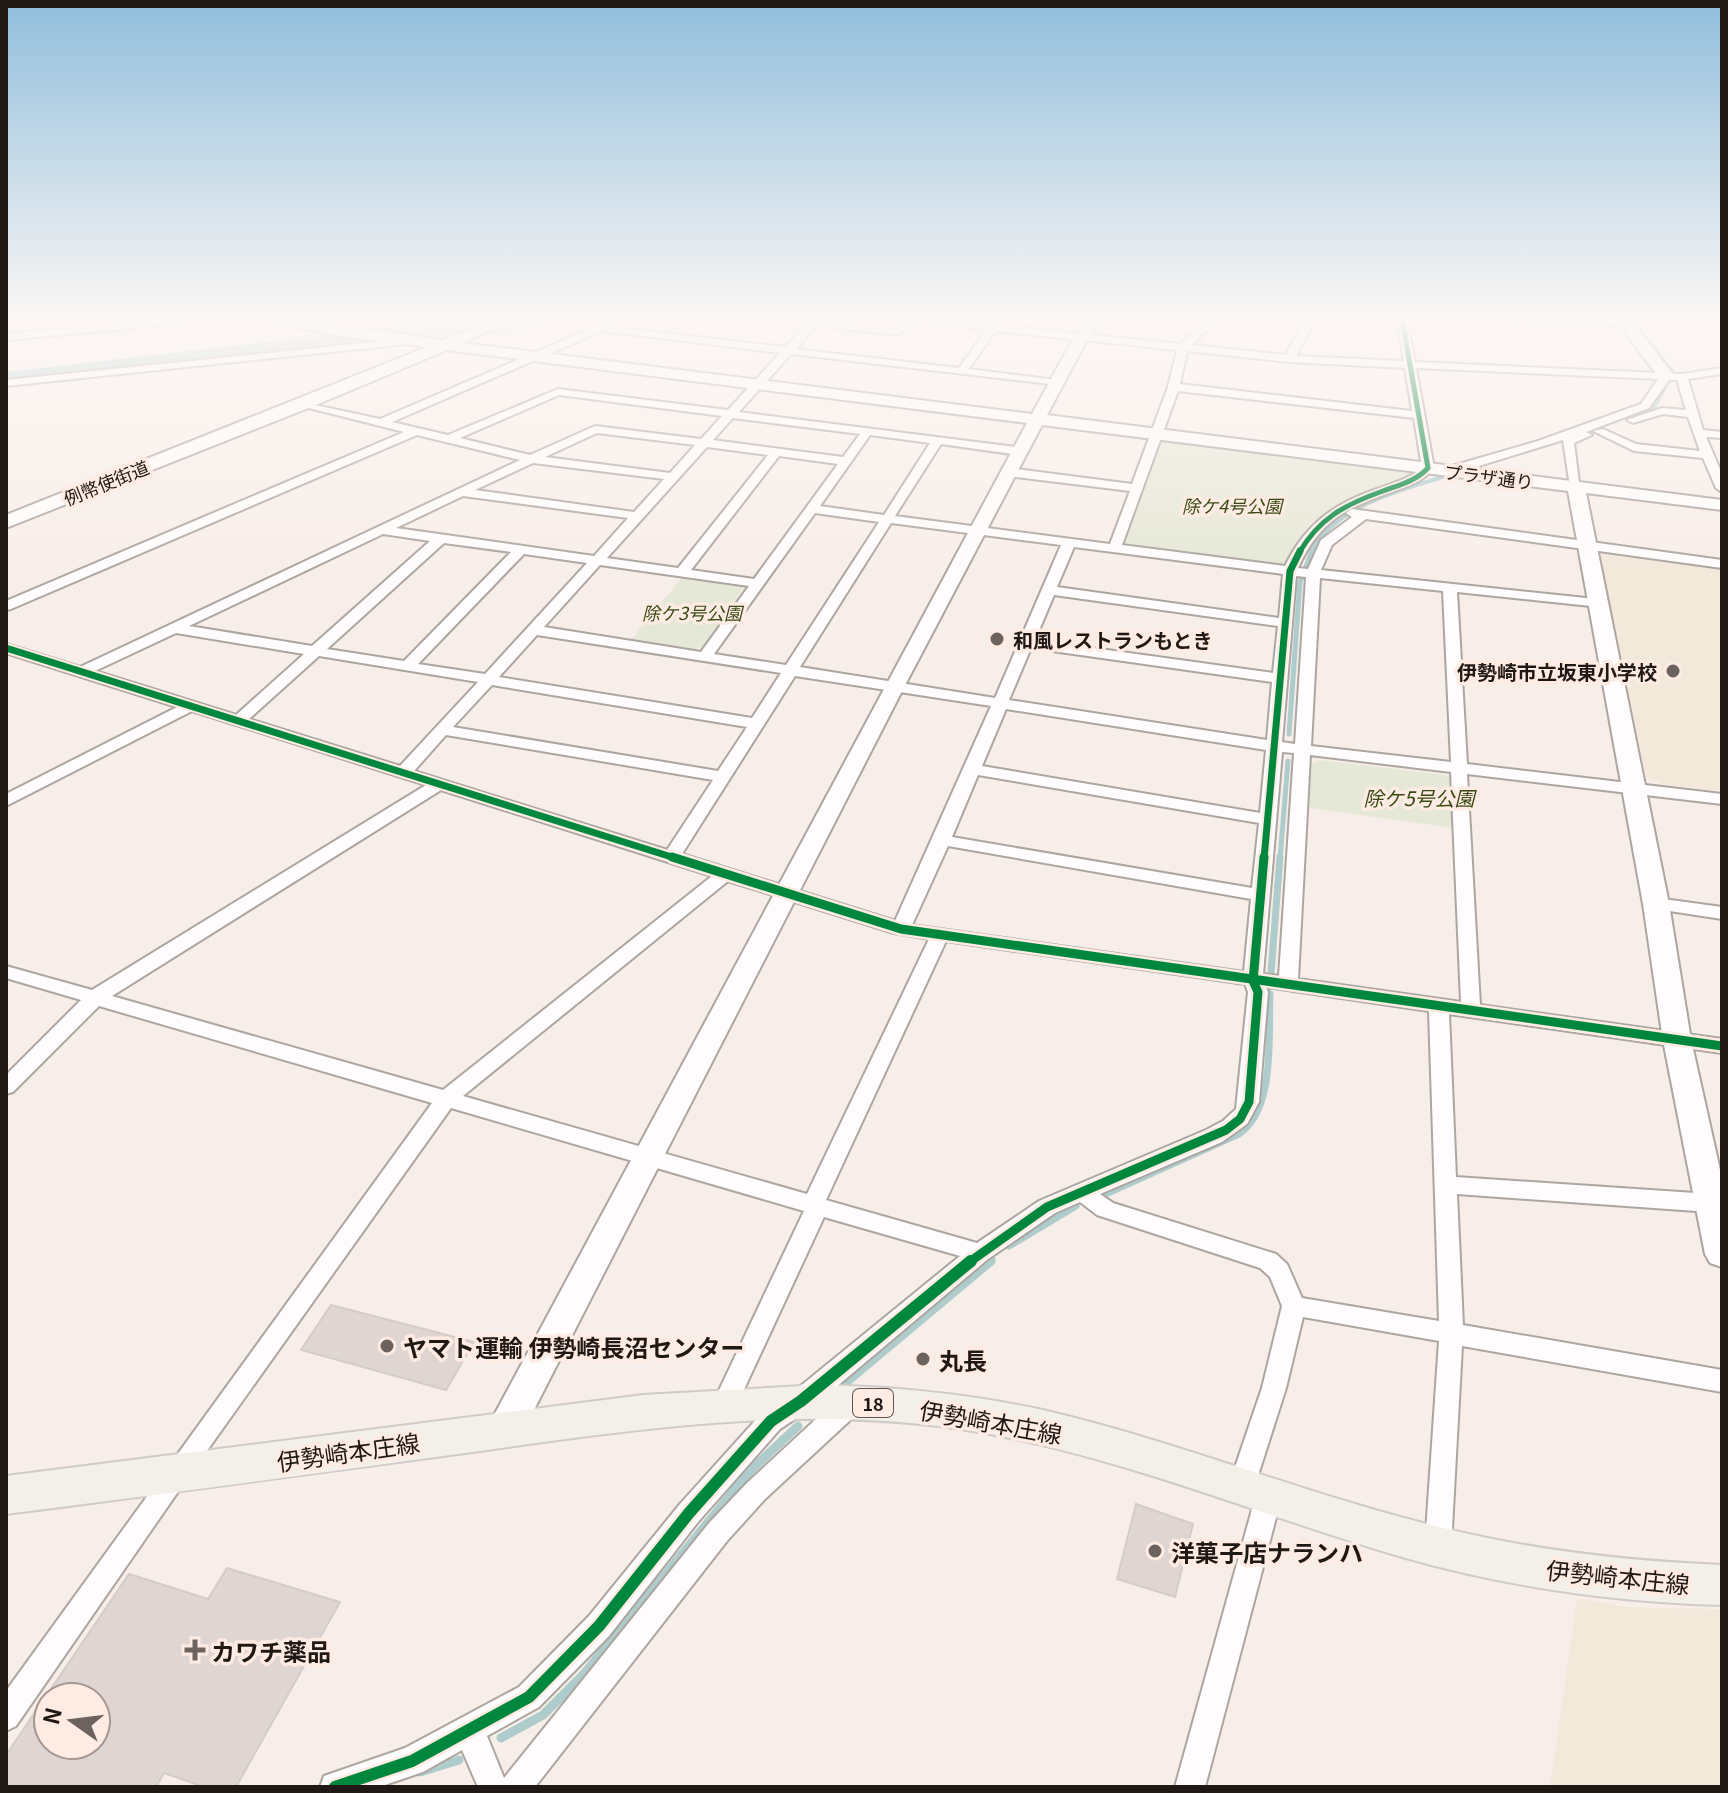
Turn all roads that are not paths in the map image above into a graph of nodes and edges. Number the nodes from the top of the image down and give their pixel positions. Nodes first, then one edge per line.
1 (308, 403) edge
2 (428, 403) edge
3 (533, 403) edge
4 (638, 403) edge
5 (741, 403) edge
6 (906, 403) edge
7 (1046, 403) edge
8 (1168, 403) edge
9 (1309, 403) edge
10 (1414, 403) edge
11 (1648, 403) edge
12 (1687, 403) edge
13 (305, 404) junction
14 (1693, 414) junction
15 (730, 415) junction
16 (1416, 415) junction
17 (1037, 419) junction
18 (382, 422) junction
19 (416, 431) junction
20 (1599, 431) junction
21 (867, 432) junction
22 (1698, 433) junction
23 (1156, 434) junction
24 (1722, 435) edge
25 (449, 439) junction
26 (937, 441) junction
27 (704, 443) junction
28 (1019, 451) junction
29 (776, 452) junction
30 (531, 459) junction
31 (846, 461) junction
32 (1714, 462) edge
33 (1428, 468) junction
34 (1449, 471) junction
35 (1008, 472) junction
36 (674, 477) junction
37 (1576, 487) junction
38 (1137, 488) junction
39 (1722, 488) edge
40 (461, 492) junction
41 (1722, 505) edge
42 (811, 509) junction
43 (1339, 510) junction
44 (1363, 515) junction
45 (638, 516) junction
46 (887, 519) junction
47 (6, 522) edge
48 (383, 530) junction
49 (978, 531) junction
50 (440, 539) junction
51 (1069, 543) junction
52 (1589, 546) junction
53 (1115, 547) junction
54 (520, 550) junction
55 (596, 561) junction
56 (1722, 564) edge
57 (1290, 571) junction
58 (681, 573) junction
59 (1313, 573) junction
60 (756, 583) junction
61 (1450, 588) junction
62 (1047, 590) junction
63 (1600, 603) junction
64 (6, 606) edge
65 (1285, 623) junction
66 (173, 628) junction
67 (533, 630) junction
68 (1026, 643) junction
69 (6, 648) edge
70 (313, 653) junction
71 (704, 658) junction
72 (406, 668) junction
73 (83, 671) junction
74 (791, 672) junction
75 (1279, 678) junction
76 (485, 680) junction
77 (893, 687) junction
78 (999, 703) junction
79 (189, 707) junction
80 (237, 722) junction
81 (754, 723) junction
82 (442, 730) junction
83 (1273, 746) junction
84 (1302, 750) junction
85 (1460, 768) junction
86 (972, 769) junction
87 (404, 772) junction
88 (721, 776) junction
89 (440, 784) junction
90 (1634, 788) junction
91 (1722, 799) edge
92 (6, 801) edge
93 (1268, 819) junction
94 (942, 840) junction
95 (672, 856) junction
96 (725, 874) junction
97 (785, 893) junction
98 (1261, 895) junction
99 (1656, 904) junction
100 (1722, 913) edge
101 (901, 929) junction
102 (939, 937) junction
103 (6, 972) edge
104 (1253, 981) junction
105 (1288, 986) junction
106 (96, 997) junction
107 (1439, 1008) junction
108 (1471, 1012) junction
109 (1677, 1040) junction
110 (1722, 1046) edge
111 (6, 1087) edge
112 (446, 1099) junction
113 (646, 1158) junction
114 (1446, 1185) junction
115 (1081, 1191) junction
116 (1710, 1203) junction
117 (816, 1205) junction
118 (980, 1253) junction
119 (1722, 1254) edge
120 (1294, 1306) junction
121 (1451, 1336) junction
122 (1722, 1381) edge
123 (801, 1401) junction
124 (853, 1401) junction
125 (725, 1403) junction
126 (505, 1430) junction
127 (175, 1475) junction
128 (1255, 1490) junction
129 (6, 1495) edge
130 (1438, 1547) junction
131 (1722, 1585) edge
132 (6, 1716) edge
133 (470, 1732) junction
134 (335, 1787) edge
135 (493, 1787) edge
136 (516, 1787) edge
137 (1190, 1787) edge

1 - 13 street, 例幣使街道
2 - 18 street
3 - 25 street
4 - 15 street
5 - 15 street
6 - 17 street, プラザ通り
7 - 17 street
8 - 23 street
9 - 16 street
10 - 16 street
11 - 34 street
12 - 14 street
13 - 18 street
13 - 47 street, 例幣使街道
14 - 20 street
14 - 22 street
15 - 21 street
15 - 27 street
16 - 33 street
17 - 23 street, プラザ通り
17 - 28 street
18 - 19 street
19 - 25 street
19 - 64 street
20 - 32 street
20 - 37 street
21 - 26 street
21 - 31 street
22 - 24 street
22 - 32 street
23 - 33 street, プラザ通り
23 - 38 street
25 - 30 street
26 - 28 street
26 - 46 street
27 - 29 street
27 - 30 street
27 - 36 street
28 - 35 street
29 - 31 street
29 - 58 street
30 - 36 street
30 - 40 street
31 - 42 street
32 - 39 street
33 - 34 street, プラザ通り
33 - 43 street
34 - 37 street, プラザ通り
35 - 38 street
35 - 49 street
36 - 45 street
37 - 41 street, プラザ通り
37 - 52 street
38 - 53 street
40 - 45 street
40 - 48 street
42 - 46 street
42 - 60 street
43 - 44 street
43 - 57 street
44 - 52 street
44 - 59 street
45 - 55 street
46 - 49 street
46 - 74 street
48 - 50 street
48 - 66 street
49 - 51 street
49 - 77 street
50 - 54 street
50 - 70 street
51 - 53 street
51 - 62 street
52 - 56 street
52 - 63 street
53 - 57 street
54 - 55 street
54 - 72 street
55 - 58 street
55 - 67 street
57 - 59 street
57 - 65 street
58 - 60 street
59 - 61 street
59 - 84 street
60 - 71 street
61 - 63 street
61 - 85 street
62 - 65 street
62 - 68 street
63 - 90 street
65 - 75 street
66 - 70 street
66 - 73 street
67 - 71 street
67 - 76 street
68 - 75 street
68 - 78 street
69 - 73 street
70 - 72 street
70 - 80 street
71 - 74 street
72 - 76 street
73 - 79 street
74 - 77 street
74 - 81 street
75 - 83 street
76 - 81 street
76 - 82 street
77 - 78 street
77 - 97 street
78 - 83 street
78 - 86 street
79 - 80 street
79 - 92 street
80 - 87 street
81 - 88 street
82 - 87 street
82 - 88 street
83 - 84 street
83 - 93 street
84 - 85 street
84 - 105 street
85 - 90 street
85 - 108 street
86 - 93 street
86 - 94 street
87 - 89 street
88 - 95 street
89 - 95 street
89 - 106 street
90 - 91 street
90 - 99 street
93 - 98 street
94 - 98 street
94 - 101 street
95 - 96 street
96 - 97 street
96 - 112 street
97 - 101 street
97 - 113 street
98 - 104 street
99 - 100 street
99 - 109 street
101 - 102 street
102 - 104 street
102 - 117 street
103 - 106 street
104 - 105 street
104 - 115 street
105 - 107 street
106 - 111 street
106 - 112 street
107 - 108 street
107 - 114 street
108 - 109 street
109 - 110 street
109 - 116 street
112 - 113 street
112 - 127 street
113 - 117 street
113 - 126 street
114 - 116 street
114 - 121 street
115 - 118 street
115 - 120 street
116 - 119 street
117 - 118 street
117 - 125 street
118 - 123 street
120 - 121 street
120 - 128 street
121 - 122 street
121 - 130 street
123 - 124 main road, 伊勢崎本庄線 / 18
123 - 125 main road, 伊勢崎本庄線 / 18
123 - 133 street
124 - 128 main road, 伊勢崎本庄線 / 18
124 - 136 street
125 - 126 main road, 伊勢崎本庄線 / 18
126 - 127 main road, 伊勢崎本庄線 / 18
127 - 129 main road, 伊勢崎本庄線 / 18
127 - 132 street
128 - 130 main road, 伊勢崎本庄線 / 18
128 - 137 street
130 - 131 main road, 伊勢崎本庄線 / 18
133 - 134 street
133 - 135 street

